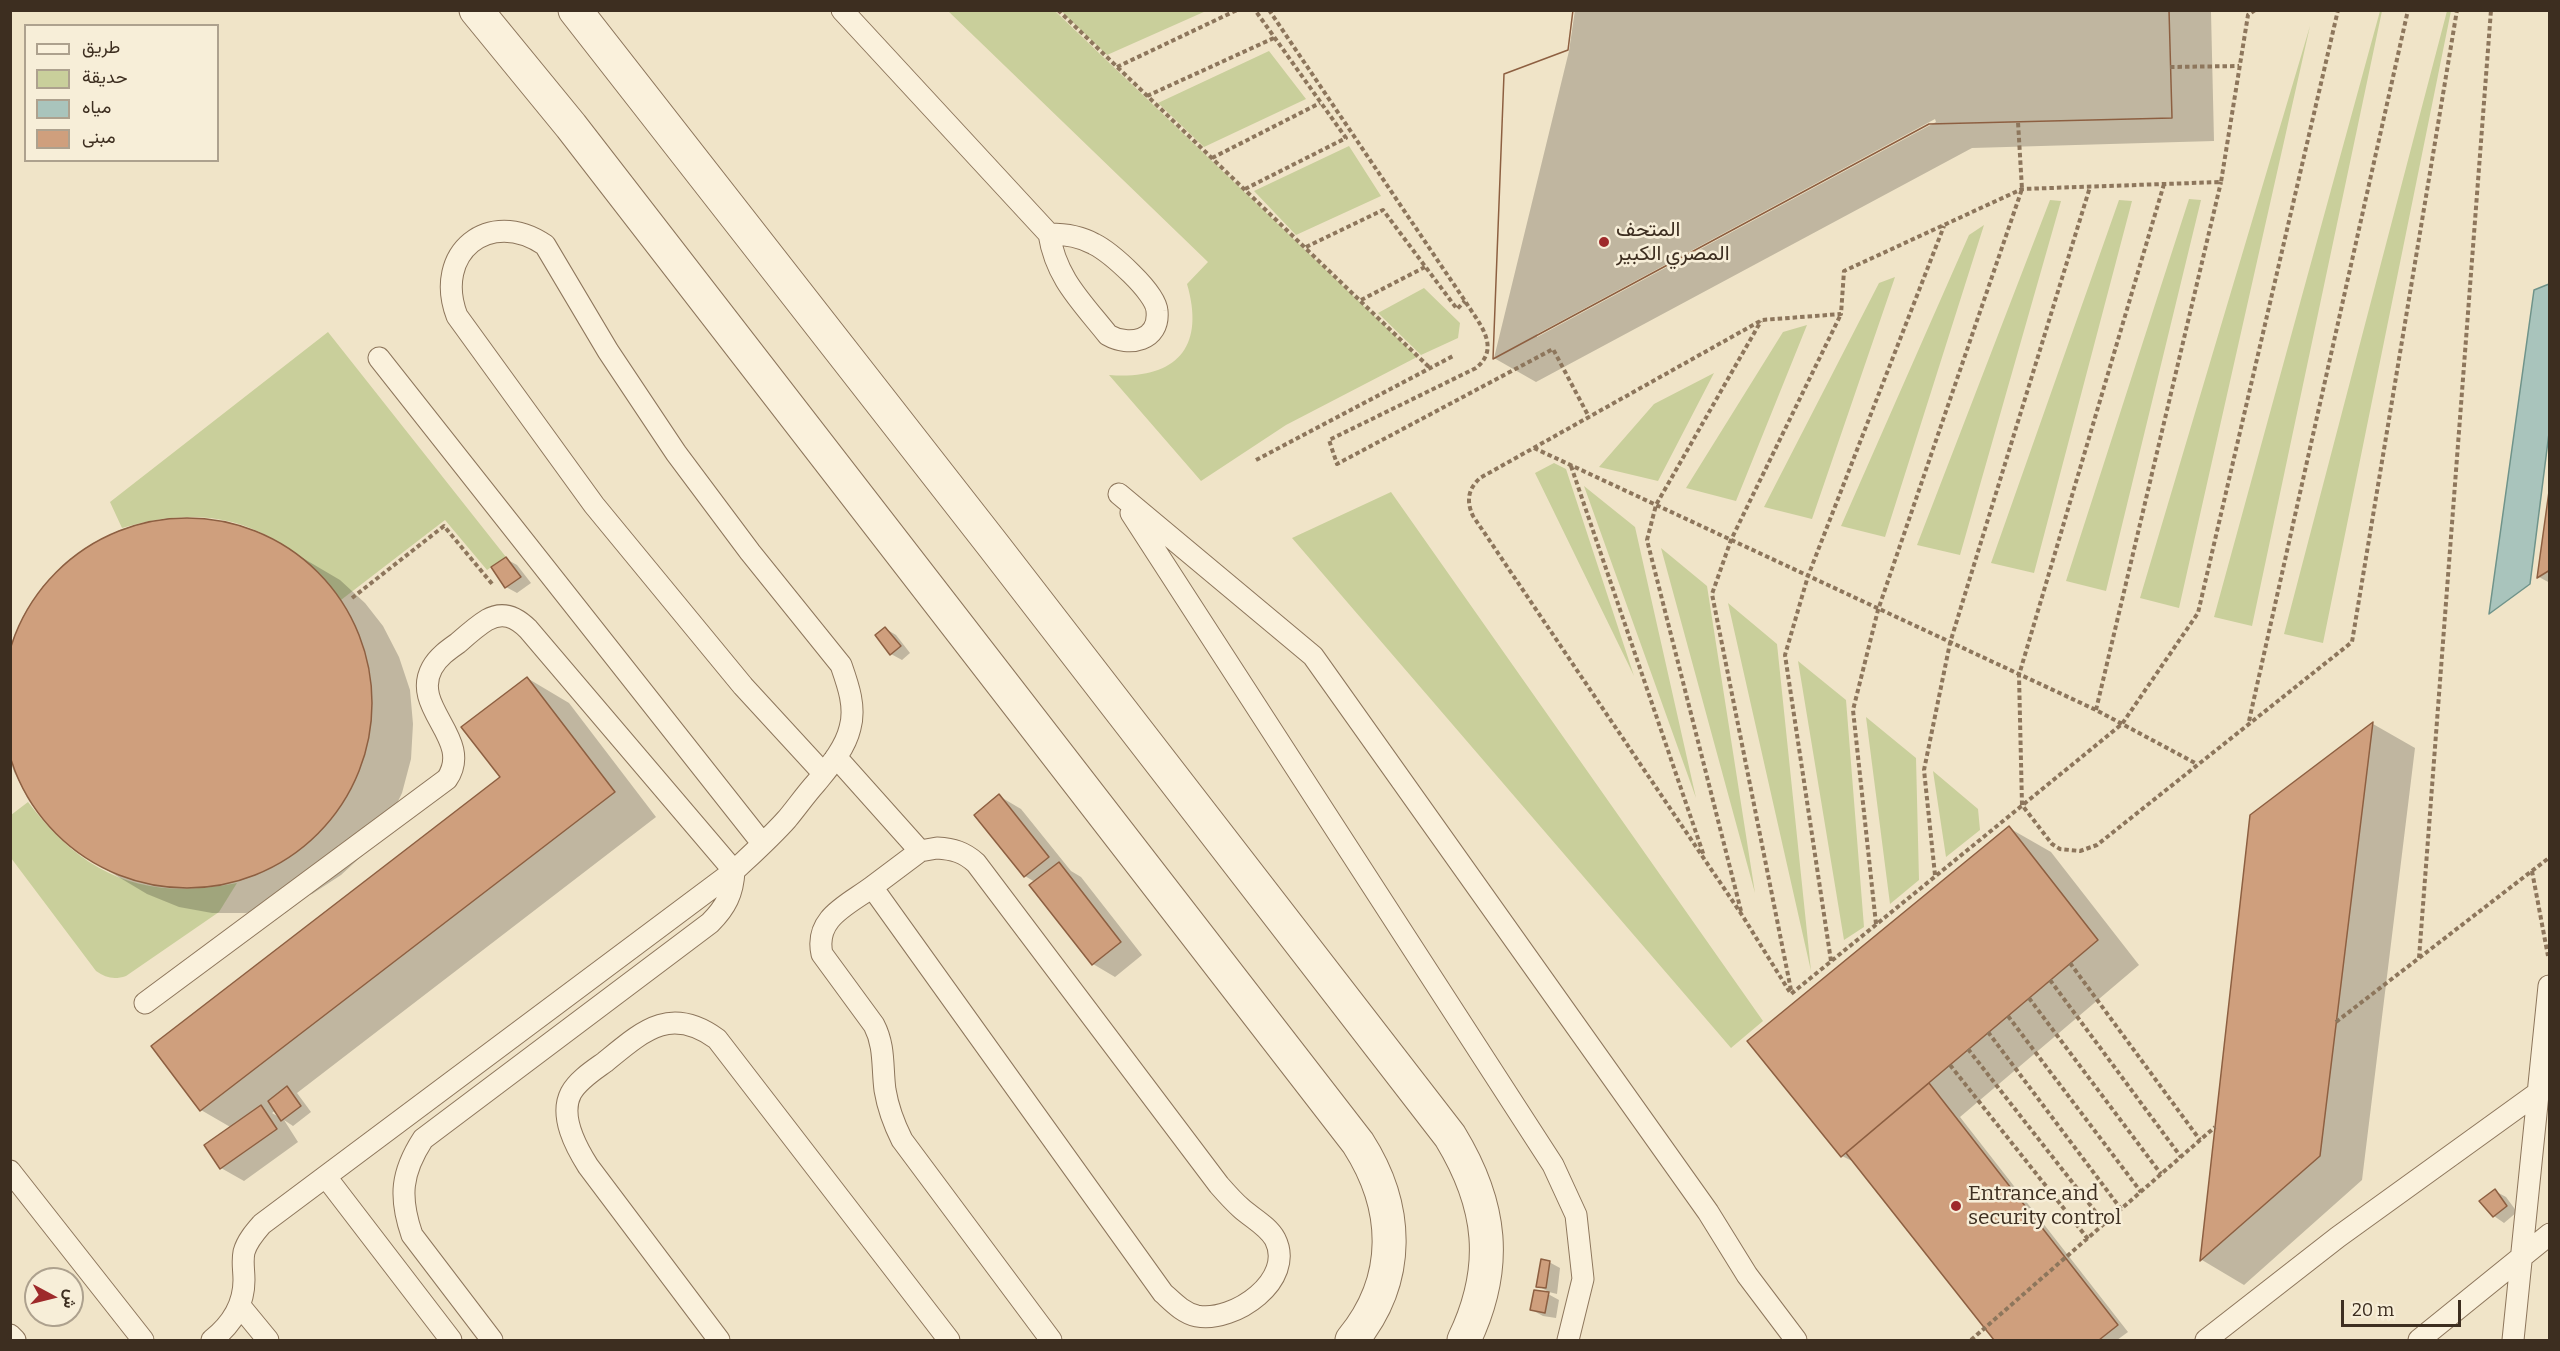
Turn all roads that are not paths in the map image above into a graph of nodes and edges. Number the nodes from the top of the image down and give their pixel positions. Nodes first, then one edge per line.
1 (476, 10) edge
2 (575, 10) edge
3 (842, 10) edge
4 (1049, 234) junction
5 (379, 358) dead end
6 (829, 765) junction
7 (762, 843) junction
8 (920, 851) junction
9 (734, 871) junction
10 (872, 887) junction
11 (2549, 986) edge
12 (145, 1003) dead end
13 (2544, 1088) edge
14 (10, 1171) edge
15 (326, 1177) junction
16 (2550, 1234) edge
17 (2522, 1256) junction
18 (240, 1306) junction
19 (10, 1335) edge
20 (15, 1341) edge
21 (143, 1341) edge
22 (212, 1341) edge
23 (268, 1341) edge
24 (451, 1341) edge
25 (492, 1341) edge
26 (719, 1341) edge
27 (949, 1341) edge
28 (1051, 1341) edge
29 (1352, 1341) edge
30 (1464, 1341) edge
31 (1568, 1341) edge
32 (1796, 1341) edge
33 (2206, 1341) edge
34 (2419, 1341) edge
35 (2512, 1341) edge

1 - 29 street
2 - 30 street
3 - 4 lane
4 - 4 lane
5 - 7 lane
6 - 6 lane
6 - 7 lane
6 - 8 lane
7 - 9 lane
8 - 10 lane
8 - 10 lane
9 - 12 lane
9 - 15 lane
9 - 25 lane
10 - 28 lane
11 - 13 lane
13 - 17 lane
13 - 33 lane
14 - 21 lane
15 - 18 lane
15 - 24 lane
16 - 17 lane
17 - 34 lane
17 - 35 lane
18 - 22 lane
18 - 23 lane
19 - 20 lane
26 - 27 lane
31 - 32 lane

